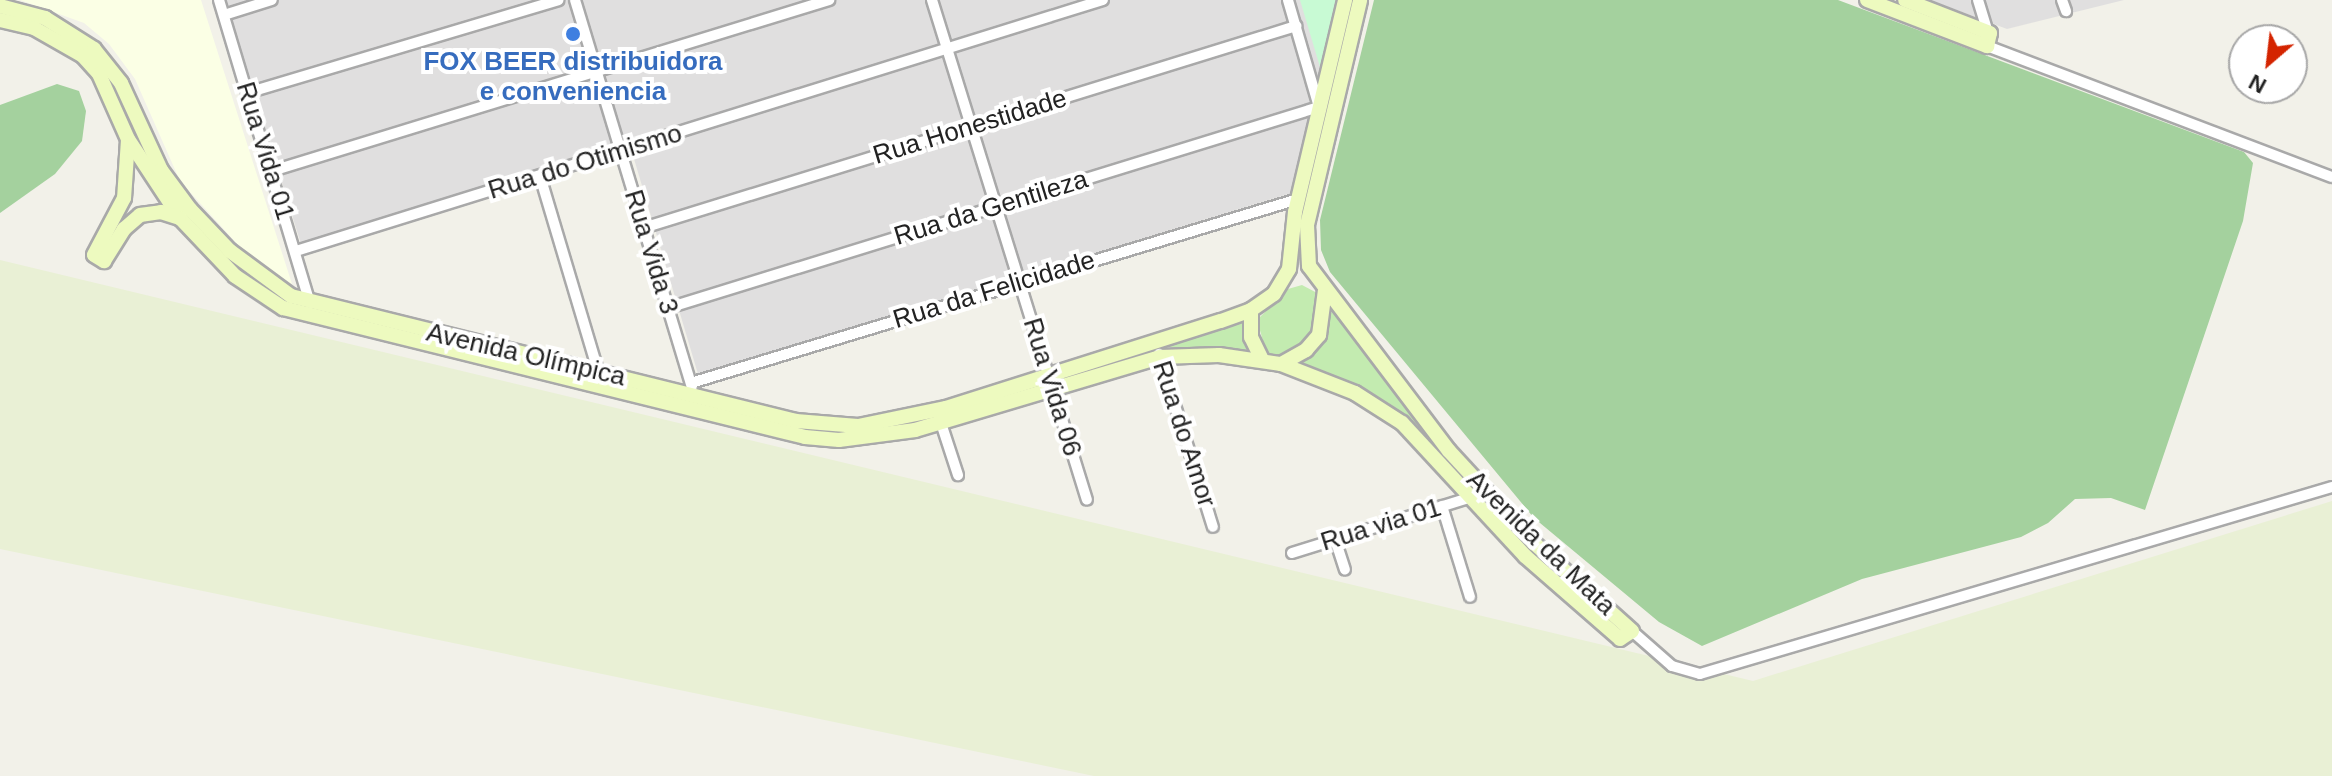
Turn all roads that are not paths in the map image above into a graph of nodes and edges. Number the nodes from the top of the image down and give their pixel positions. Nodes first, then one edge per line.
1 (219, 0) edge
2 (272, 0) edge
3 (558, 0) edge
4 (575, 0) edge
5 (829, 0) edge
6 (932, 0) edge
7 (1103, 0) edge
8 (1288, 0) edge
9 (1345, 0) edge
10 (1360, 0) edge
11 (1867, 0) edge
12 (1905, 0) edge
13 (1978, 0) edge
14 (2062, 0) edge
15 (0, 6) edge
16 (2066, 11) dead end
17 (224, 15) junction
18 (0, 20) edge
19 (1296, 26) junction
20 (1987, 39) junction
21 (949, 50) junction
22 (596, 72) junction
23 (247, 93) junction
24 (1317, 108) junction
25 (971, 127) junction
26 (128, 139) junction
27 (620, 150) junction
28 (272, 171) junction
29 (540, 176) junction
30 (2332, 177) edge
31 (1298, 199) junction
32 (995, 206) junction
33 (180, 218) junction
34 (643, 228) junction
35 (296, 251) junction
36 (1019, 281) junction
37 (1284, 281) junction
38 (1322, 286) junction
39 (310, 303) junction
40 (668, 308) junction
41 (1251, 310) junction
42 (1154, 340) junction
43 (1182, 355) joint
44 (1160, 357) junction
45 (1262, 360) junction
46 (1281, 364) junction
47 (599, 371) junction
48 (1050, 380) junction
49 (601, 388) junction
50 (693, 389) junction
51 (699, 412) junction
52 (941, 423) junction
53 (958, 475) dead end
54 (2332, 487) edge
55 (1469, 498) junction
56 (1087, 500) dead end
57 (1442, 506) junction
58 (1213, 527) dead end
59 (1335, 539) junction
60 (1292, 553) dead end
61 (1345, 569) dead end
62 (1470, 597) dead end
63 (1632, 631) junction

1 - 17 street, Rua Vida 01
2 - 17 street
3 - 23 street
4 - 22 street, Rua Vida 3
5 - 22 street
6 - 21 street, Rua Vida 06
7 - 21 street, Rua do Otimismo
8 - 19 street
9 - 24 street
10 - 38 street, Avenida da Mata
11 - 20 street
12 - 20 street
13 - 20 street
14 - 16 street
15 - 39 street, Avenida Olímpica
17 - 23 street, Rua Vida 01
18 - 26 street, Avenida Olímpica
19 - 24 street
19 - 25 street, Rua Honestidade
20 - 30 street
21 - 25 street, Rua Vida 06
21 - 27 street, Rua do Otimismo
22 - 27 street, Rua Vida 3
22 - 28 street
23 - 28 street, Rua Vida 01
24 - 31 street
24 - 32 street, Rua da Gentileza
25 - 32 street, Rua Vida 06
25 - 34 street, Rua Honestidade
26 - 33 street, Avenida Olímpica
26 - 33 street, Avenida Olímpica
27 - 29 street, Rua do Otimismo
27 - 34 street, Rua Vida 3
28 - 35 street, Rua Vida 01
29 - 35 street, Rua do Otimismo
29 - 47 street
31 - 36 street, Rua da Felicidade
31 - 37 street
32 - 36 street, Rua Vida 06
32 - 40 street, Rua da Gentileza
33 - 49 street, Avenida Olímpica
34 - 40 street, Rua Vida 3
35 - 39 street, Rua Vida 01
36 - 48 street, Rua Vida 06
36 - 50 street, Rua da Felicidade
37 - 38 street
37 - 41 street
38 - 46 street
38 - 63 street, Avenida da Mata
39 - 47 street, Avenida Olímpica
40 - 50 street, Rua Vida 3
41 - 42 street, Avenida Olímpica
41 - 45 street
42 - 44 street, Rua do Amor
42 - 48 street, Avenida Olímpica
43 - 44 street, Avenida Olímpica
43 - 45 street, Avenida da Mata
44 - 48 street, Avenida Olímpica
44 - 58 street, Rua do Amor
45 - 46 street, Avenida da Mata
46 - 55 street, Avenida da Mata
47 - 49 street
47 - 50 street, Avenida Olímpica
48 - 50 street, Avenida Olímpica
48 - 52 street, Avenida Olímpica
48 - 56 street, Rua Vida 06
49 - 51 street, Avenida Olímpica
50 - 51 street, Rua Vida 3
51 - 52 street, Avenida Olímpica
52 - 53 street
54 - 63 street
55 - 57 street, Rua via 01
55 - 63 street, Avenida da Mata
57 - 59 street, Rua via 01
57 - 62 street
59 - 60 street, Rua via 01
59 - 61 street

